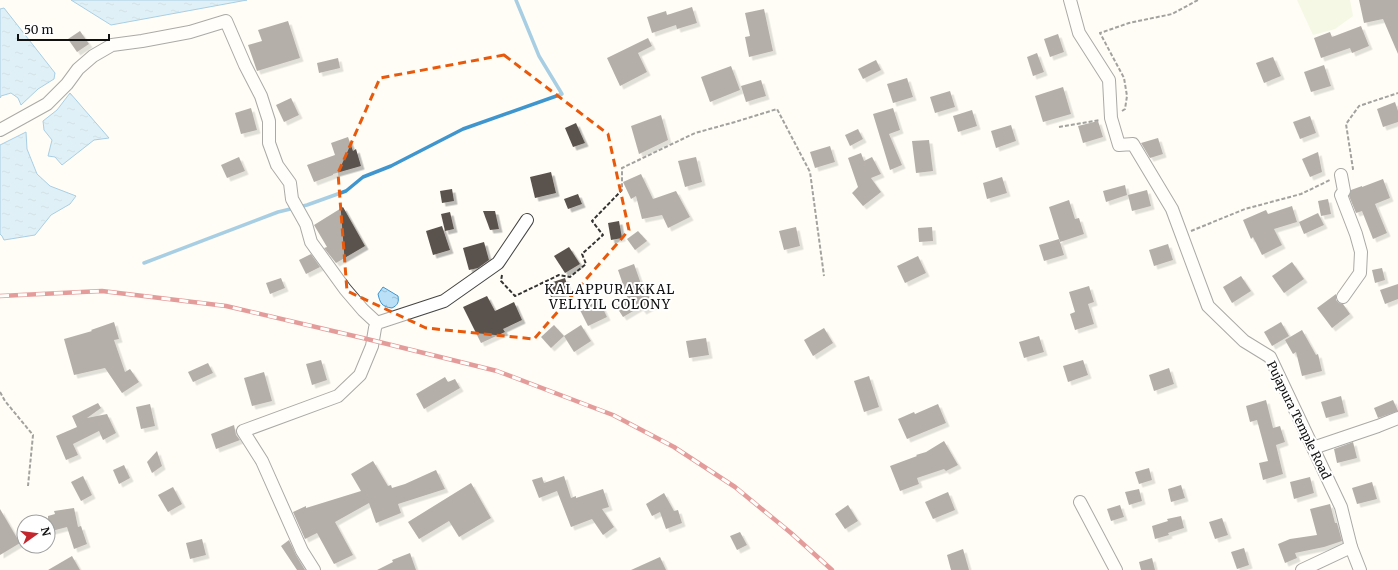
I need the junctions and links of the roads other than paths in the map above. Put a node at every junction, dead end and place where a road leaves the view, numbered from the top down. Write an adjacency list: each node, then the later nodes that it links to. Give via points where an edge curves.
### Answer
1 (1070, 0): 8 (street, Pujapura Temple Road, via 1079,33 1109,80 1111,118 1119,145 1133,144 1172,209 1208,306 1244,341 1270,358)
2 (0, 130): 6 (street, via 47,104 78,69 112,45 190,32 226,21 261,96 269,121 269,143 277,165 290,183 292,199 306,224 311,242 345,289)
3 (1341, 175): 5 (street, via 1344,191 1341,195 1361,252 1360,273)
4 (527, 220): 6 (street, via 498,263 444,301)
5 (1343, 297)
6 (377, 323): 11 (street, via 372,346 360,374 338,396 243,430 262,461 302,551)
7 (1398, 418): 8 (street)
8 (1313, 448): 10 (street, Pujapura Temple Road, via 1341,507)
9 (1080, 502): 12 (street)
10 (1351, 547): 13 (street); 14 (street, Pujapura Temple Road)
11 (314, 570)
12 (1116, 570)
13 (1302, 570)
14 (1360, 570)

